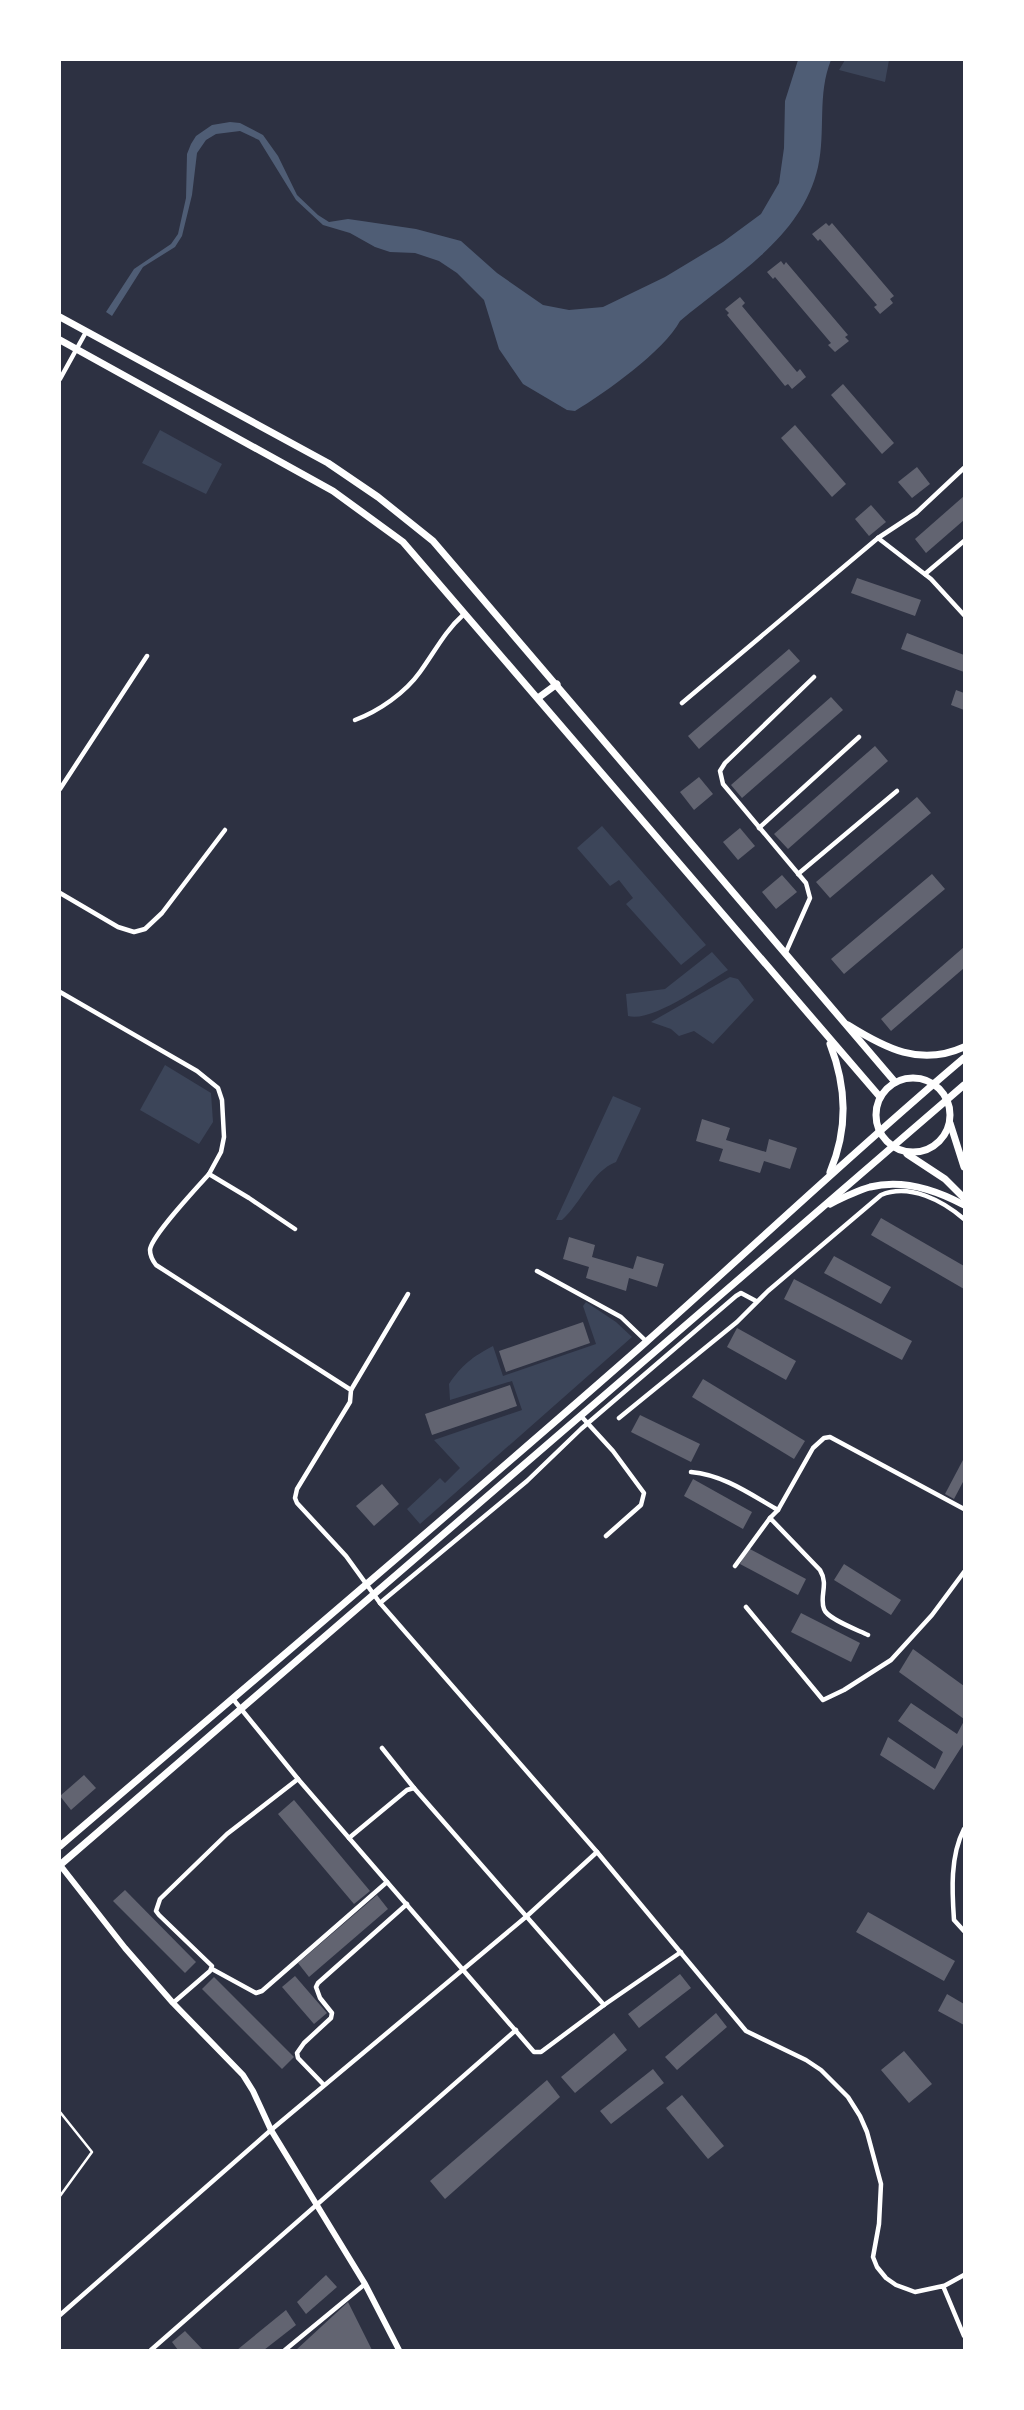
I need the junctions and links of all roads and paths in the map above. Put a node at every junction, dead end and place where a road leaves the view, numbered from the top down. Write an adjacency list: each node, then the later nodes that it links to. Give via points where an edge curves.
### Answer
1 (60, 317): 2 (main road)
2 (86, 331): 4 (street); 14 (main road, via 328,463 378,497 433,541)
3 (60, 340): 4 (main road)
4 (77, 350): 5 (street); 15 (main road, via 301,472 376,521 403,542)
5 (60, 379)
6 (964, 468): 7 (street, via 916,513)
7 (878, 538): 9 (street); 16 (street)
8 (964, 541): 9 (street)
9 (925, 574): 11 (street)
10 (463, 615): 17 (street, via 411,683)
11 (964, 615)
12 (147, 656): 19 (street)
13 (814, 677): 21 (street, via 720,771 723,784)
14 (557, 684): 15 (main road); 25 (main road)
15 (538, 698): 28 (main road)
16 (682, 703)
17 (355, 720)
18 (859, 737): 21 (street)
19 (60, 789)
20 (897, 790): 23 (street)
21 (759, 828): 23 (street)
22 (225, 830): 24 (street, via 145,929 134,932 118,927)
23 (798, 874): 25 (street, via 810,898)
24 (60, 893)
25 (786, 952): 27 (main road)
26 (60, 992): 41 (street, via 197,1071 218,1088 224,1137)
27 (842, 1021): 29 (main road, via 885,1047 911,1056 940,1055); 31 (main road)
28 (827, 1037): 34 (main road); 42 (main road, via 841,1078 844,1113)
29 (964, 1047)
30 (964, 1058): 32 (main road)
31 (895, 1082): 32 (main road, via 916,1077); 34 (main road)
32 (934, 1083): 35 (main road); 37 (main road)
33 (964, 1085): 35 (main road)
34 (880, 1097): 37 (main road, via 876,1108)
35 (947, 1100): 36 (main road); 38 (main road)
36 (950, 1123): 39 (main road, via 946,1134 928,1150); 40 (main road)
37 (880, 1133): 38 (main road); 42 (main road)
38 (892, 1146): 39 (main road); 48 (main road)
39 (903, 1151): 46 (main road)
40 (964, 1167)
41 (209, 1174): 50 (street); 55 (street, via 151,1245 153,1261)
42 (828, 1176): 54 (main road)
43 (878, 1186): 44 (main road, via 890,1184); 45 (street); 48 (main road)
44 (927, 1193): 45 (street); 47 (main road); 49 (street)
45 (881, 1195): 53 (street)
46 (964, 1198)
47 (964, 1205)
48 (822, 1207): 56 (main road)
49 (964, 1219)
50 (295, 1229)
51 (537, 1270): 54 (street, via 621,1317)
52 (408, 1294): 55 (street)
53 (756, 1301): 57 (street, via 737,1322); 58 (street, via 741,1293 736,1296)
54 (646, 1341): 66 (main road)
55 (351, 1390): 66 (street, via 350,1402 295,1498)
56 (581, 1416): 58 (street); 67 (main road)
57 (619, 1418)
58 (587, 1424): 63 (street, via 644,1493 641,1505); 68 (street, via 527,1481)
59 (691, 1472): 61 (street, via 727,1481)
60 (964, 1509): 61 (street, via 830,1437 813,1448)
61 (778, 1510): 62 (street)
62 (770, 1518): 64 (street); 70 (street, via 825,1578 824,1609 829,1616)
63 (606, 1536)
64 (735, 1566)
65 (964, 1572): 69 (street, via 891,1660 823,1700)
66 (368, 1584): 67 (street); 71 (main road)
67 (374, 1594): 68 (street); 72 (main road)
68 (380, 1603): 79 (street)
69 (746, 1607)
70 (868, 1635)
71 (233, 1698): 72 (street); 78 (main road)
72 (240, 1708): 74 (street); 80 (main road)
73 (382, 1748): 75 (street)
74 (298, 1779): 77 (street); 86 (street, via 227,1834 160,1899 156,1911)
75 (414, 1788): 77 (street); 83 (street)
76 (964, 1829): 84 (street, via 952,1891 954,1920)
77 (349, 1838): 81 (street)
78 (60, 1846)
79 (597, 1852): 83 (street); 85 (street)
80 (60, 1865): 88 (street)
81 (387, 1882): 82 (street); 86 (street, via 262,1991 256,1993)
82 (407, 1904): 87 (street); 91 (street, via 316,1987 331,2018 297,2053)
83 (527, 1916): 87 (street); 89 (street)
84 (964, 1931)
85 (681, 1952): 89 (street); 98 (street, via 746,2031 806,2060 848,2097 867,2132 881,2184 873,2257 877,2267 886,2278 915,2292)
86 (212, 1969): 88 (street)
87 (463, 1970): 90 (street); 91 (street)
88 (173, 2003): 93 (street, via 243,2075)
89 (604, 2005): 90 (street, via 541,2052 534,2052)
90 (516, 2030): 95 (street)
91 (324, 2085): 93 (street)
92 (60, 2112): 94 (lane, via 92,2152)
93 (271, 2130): 95 (street); 99 (street)
94 (60, 2196)
95 (316, 2205): 97 (street); 101 (street)
96 (964, 2276): 98 (street)
97 (365, 2284): 102 (street); 103 (street)
98 (943, 2287): 100 (street)
99 (60, 2315)
100 (964, 2336)
101 (151, 2350)
102 (285, 2350)
103 (399, 2350)

